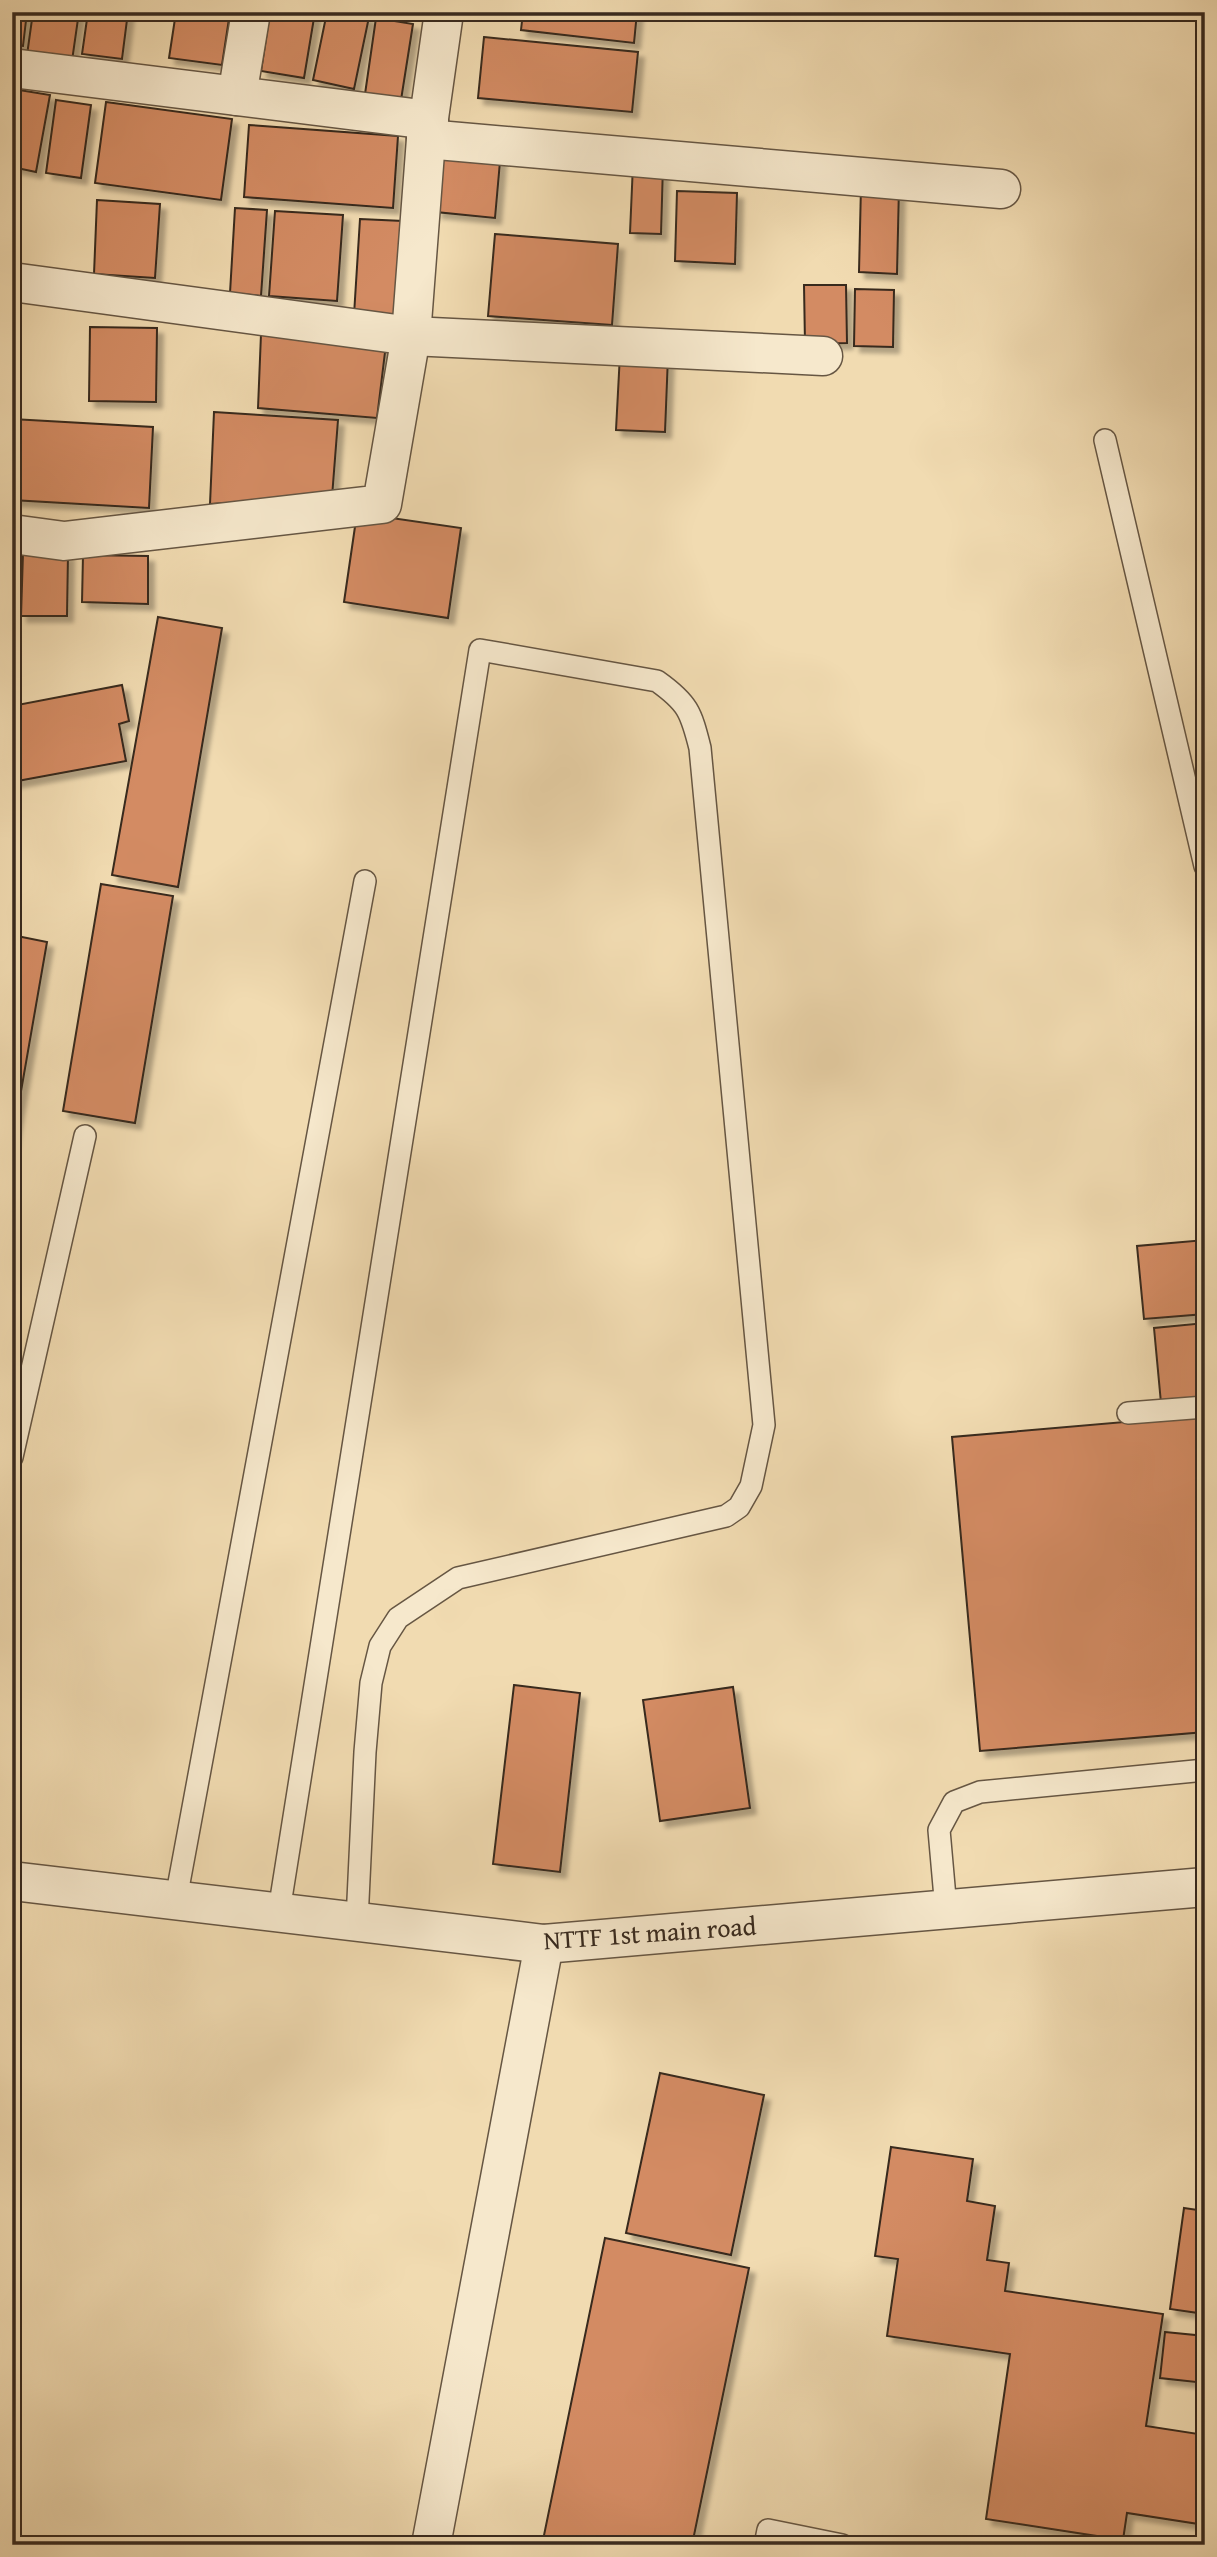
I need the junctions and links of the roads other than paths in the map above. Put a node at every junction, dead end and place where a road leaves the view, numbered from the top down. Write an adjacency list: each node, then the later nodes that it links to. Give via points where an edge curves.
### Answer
1 (251, 12): 4 (street)
2 (444, 12): 5 (street)
3 (12, 68): 4 (street)
4 (237, 96): 5 (street)
5 (428, 129): 6 (street); 8 (street)
6 (1001, 189)
7 (12, 282): 8 (street)
8 (411, 336): 9 (street); 11 (street, via 382,504 65,541)
9 (823, 356)
10 (1105, 440): 12 (lane)
11 (12, 534)
12 (1205, 866)
13 (365, 881): 21 (lane)
14 (85, 1136): 17 (lane)
15 (1205, 1407): 16 (lane)
16 (1128, 1413)
17 (12, 1457)
18 (1205, 1770): 22 (lane, via 980,1792 954,1802 939,1830)
19 (12, 1881): 21 (street, NTTF 1st main road)
20 (1205, 1887): 22 (street, NTTF 1st main road)
21 (176, 1899): 23 (street, NTTF 1st main road)
22 (946, 1909): 25 (street, NTTF 1st main road)
23 (279, 1911): 24 (street, NTTF 1st main road); 24 (lane, via 480,650 657,681 680,696 693,718 700,748 764,1425 751,1486 739,1507 726,1516 458,1578 398,1618 380,1646 371,1683)
24 (357, 1920): 25 (street, NTTF 1st main road)
25 (544, 1944): 26 (street)
26 (430, 2545)
27 (765, 2545): 28 (lane, via 768,2530)
28 (842, 2545)

